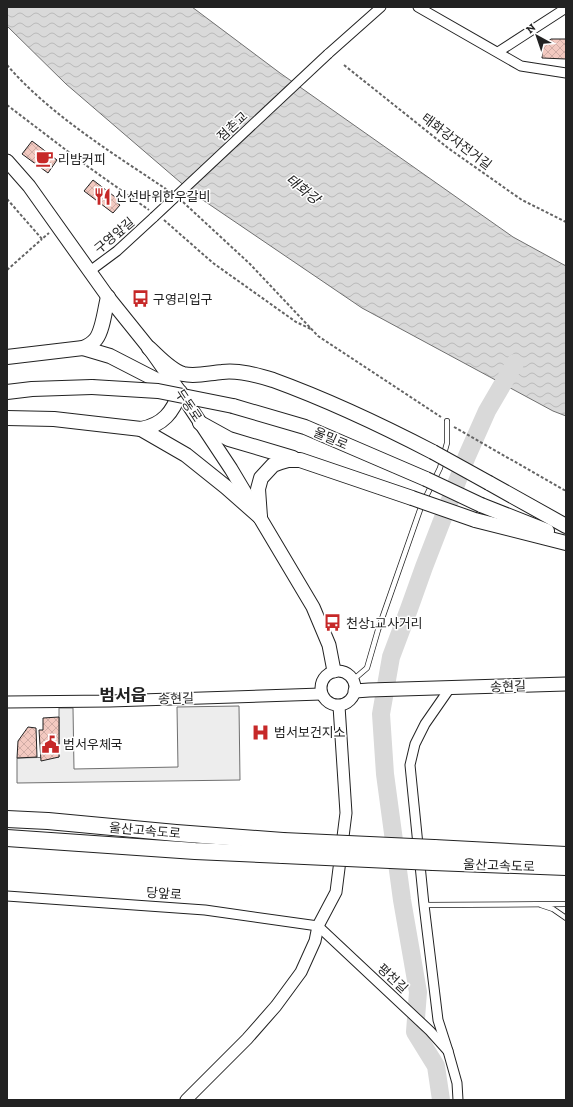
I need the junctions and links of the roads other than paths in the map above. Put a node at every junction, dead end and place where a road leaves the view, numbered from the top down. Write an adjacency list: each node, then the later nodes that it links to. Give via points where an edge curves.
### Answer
1 (381, 7): 7 (street, 점촌교, bridge)
2 (418, 7): 4 (street)
3 (566, 8): 4 (street)
4 (498, 52): 5 (street, via 521,66)
5 (566, 73)
6 (7, 161): 8 (main road, 두동로, via 29,186)
7 (154, 217): 8 (street, 구영앞길, via 117,251)
8 (90, 271): 9 (main road, 두동로)
9 (108, 297): 10 (main road, via 97,338); 11 (main road, 두동로)
10 (83, 348): 12 (main road); 15 (main road, via 110,356)
11 (149, 348): 13 (main road, via 183,374); 15 (main road, 두동로)
12 (7, 357)
13 (221, 372): 15 (main road, via 188,384 183,389); 22 (main road, bridge, via 243,372 272,380 371,420)
14 (7, 392): 23 (main road, 울밀로, bridge, via 92,387 158,391 233,406 305,427)
15 (183, 396): 18 (main road, 두동로); 19 (main road, via 160,422)
16 (7, 418): 19 (main road, via 54,419)
17 (447, 421): 27 (lane, via 447,443 440,468 421,507 367,668)
18 (200, 423): 20 (main road, via 229,439); 21 (main road, 두동로)
19 (141, 429): 21 (main road, via 186,455)
20 (300, 460): 21 (main road, via 280,462 261,478 258,489); 24 (main road, bridge, via 475,520)
21 (260, 516): 25 (main road, 두동로, via 312,607 329,645)
22 (566, 526)
23 (566, 538)
24 (566, 543)
25 (334, 671): 27 (street, via 345,672); 29 (street, via 321,682)
26 (566, 684): 28 (main road, 송현길)
27 (354, 686): 28 (main road, 송현길, via 368,690); 31 (street, via 350,701)
28 (450, 688): 45 (street, via 425,724 415,744 410,765)
29 (321, 694): 30 (street, 송현길); 31 (street, via 328,703)
30 (7, 702)
31 (339, 706): 47 (street, via 346,813 336,892)
32 (7, 812): 34 (highway)
33 (7, 820): 34 (highway, 울산고속도로)
34 (48, 821): 37 (highway, 울산고속도로, via 176,833)
35 (7, 839): 36 (highway, 울산고속도로)
36 (45, 841): 37 (highway, 울산고속도로, via 195,851); 38 (highway)
37 (283, 848): 39 (highway, bridge)
38 (7, 849)
39 (433, 855): 40 (highway, 울산고속도로); 41 (highway, 울산고속도로)
40 (566, 855)
41 (566, 867)
42 (7, 896): 47 (street, 당앞로, via 205,910)
43 (537, 904): 44 (lane); 45 (lane); 46 (lane, via 553,909)
44 (566, 904)
45 (424, 905): 48 (street, 평천길, via 438,1020)
46 (566, 918)
47 (318, 926): 48 (street, 평천길, via 430,1030); 49 (street, via 315,941 301,972 276,1006)
48 (448, 1051): 50 (street, 평천길)
49 (186, 1100)
50 (458, 1100)

